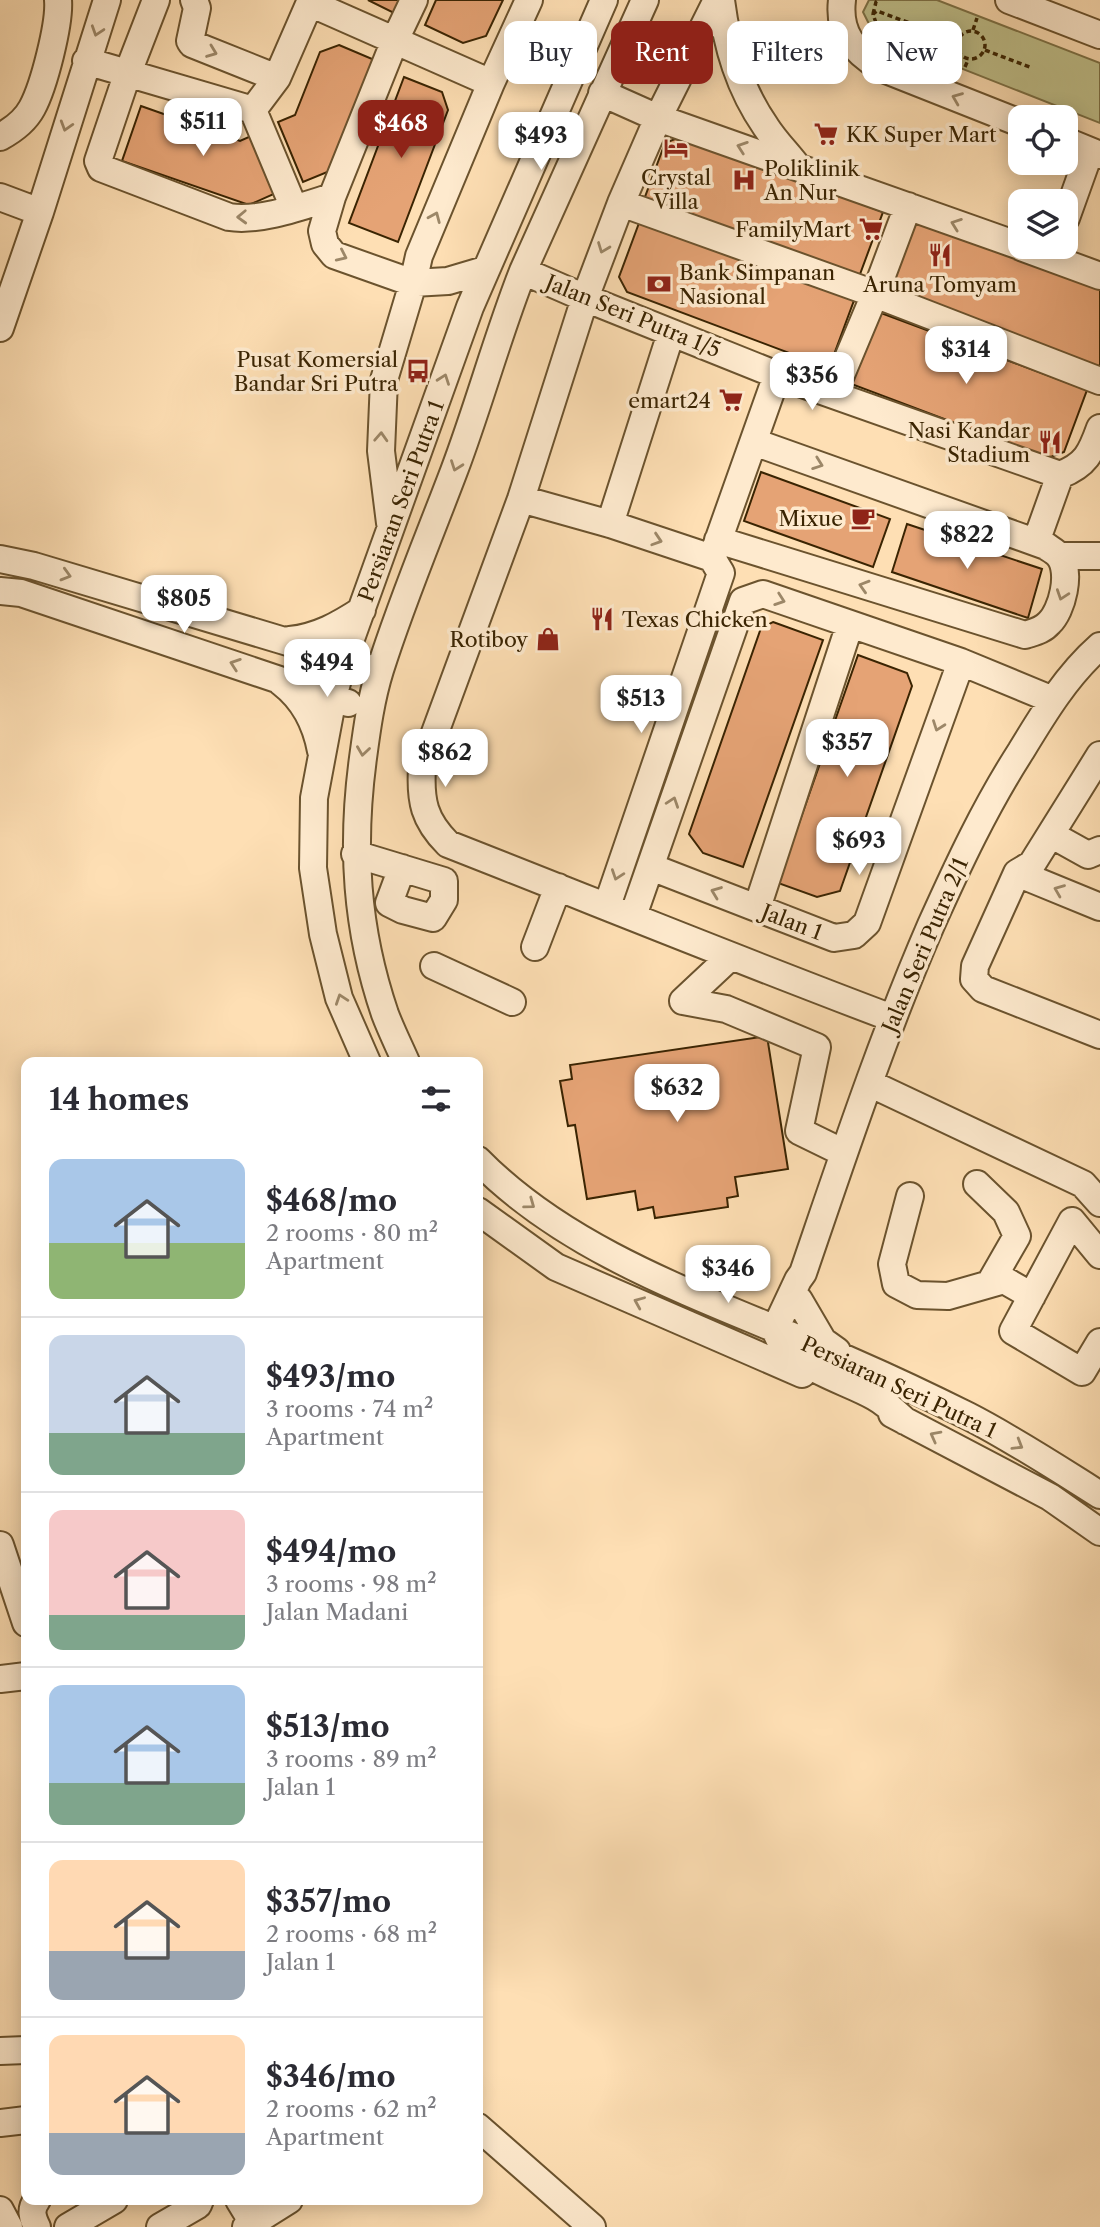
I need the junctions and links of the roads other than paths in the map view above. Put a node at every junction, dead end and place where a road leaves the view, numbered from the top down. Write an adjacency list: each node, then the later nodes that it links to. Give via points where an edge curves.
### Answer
1 (58, 0): 30 (street, via 55,31 33,107 24,120)
2 (107, 0): 17 (street, one-way to 17)
3 (156, 0): 19 (street)
4 (194, 0): 20 (street, one-way to 20, via 192,44)
5 (414, 0): 16 (street)
6 (529, 0): 22 (street)
7 (604, 0): 13 (street, Persiaran Seri Putra 1)
8 (645, 0): 14 (street, Persiaran Seri Putra 1)
9 (719, 0): 27 (street); 33 (street, via 743,87 766,128)
10 (842, 0): 28 (street, one-way to 10, via 881,68 861,55 846,35)
11 (1009, 0): 15 (street)
12 (311, 1): 16 (street); 20 (street)
13 (594, 21)
14 (635, 21)
15 (1100, 35)
16 (395, 40): 22 (street); 36 (street)
17 (86, 61): 19 (street); 40 (street, one-way to 40)
18 (611, 73): 25 (street, Persiaran Seri Putra 1)
19 (127, 75): 26 (street); 39 (street, one-way to 19, via 242,219 229,217 101,168 98,161)
20 (277, 78): 26 (street)
21 (597, 81): 25 (street)
22 (491, 83): 46 (street, one-way to 22, via 419,256)
23 (566, 84): 43 (street, Persiaran Seri Putra 1)
24 (625, 84): 27 (street, via 632,98)
25 (602, 93): 27 (street); 29 (street, Persiaran Seri Putra 1)
26 (253, 110): 39 (street)
27 (650, 114): 29 (street, via 624,110); 33 (street, one-way to 27); 37 (street)
28 (1008, 118)
29 (587, 127): 44 (street, Persiaran Seri Putra 1)
30 (0, 137)
31 (1078, 146): 32 (street)
32 (1095, 153): 34 (street)
33 (798, 167): 38 (street)
34 (1078, 191)
35 (0, 197): 40 (street)
36 (332, 197): 39 (street); 46 (street, one-way to 46, via 322,231 334,255)
37 (621, 203): 48 (street); 49 (street, one-way to 49)
38 (908, 206): 41 (street, one-way to 38); 48 (street)
39 (295, 208)
40 (40, 212): 52 (street)
41 (1008, 242)
42 (1067, 259): 45 (street)
43 (485, 270): 46 (street, via 449,281); 50 (street, Persiaran Seri Putra 1)
44 (523, 271): 47 (street, Jalan Seri Putra 1/5); 50 (street, via 492,286); 51 (street, Persiaran Seri Putra 1)
45 (1100, 276)
46 (413, 283): 62 (street, one-way to 46, via 381,451 384,380)
47 (555, 285): 49 (street, Jalan Seri Putra 1/5); 51 (street, via 527,292)
48 (875, 294): 55 (street); 56 (street)
49 (585, 298): 53 (street, Jalan Seri Putra 1/5); 60 (street)
50 (470, 307): 62 (street, Persiaran Seri Putra 1, one-way to 50)
51 (508, 308): 75 (street, Persiaran Seri Putra 1, one-way to 75, via 460,456)
52 (0, 328)
53 (671, 333): 54 (street, Jalan Seri Putra 1/5); 61 (street)
54 (777, 375): 56 (street, Jalan Seri Putra 1/5); 58 (street)
55 (1100, 381)
56 (833, 394): 59 (street, Jalan Seri Putra 1/5)
57 (1100, 428): 59 (street, via 1085,460)
58 (754, 442): 63 (street, one-way to 63); 64 (street)
59 (1060, 475): 63 (street)
60 (521, 499): 61 (street); 88 (street, via 422,768 421,788 424,810 448,844)
61 (610, 524): 64 (street, one-way to 64)
62 (391, 529): 69 (street, Persiaran Seri Putra 1)
63 (1036, 542): 65 (street)
64 (715, 549): 65 (street, one-way to 64, via 1066,587 1052,622 1025,635); 89 (street, one-way to 89, via 722,573)
65 (1060, 556): 66 (street)
66 (1100, 556)
67 (0, 559): 71 (street, one-way to 71)
68 (0, 591): 76 (street, one-way to 68, via 21,593)
69 (362, 610): 71 (street, via 325,632); 73 (street, Persiaran Seri Putra 1)
70 (850, 624): 74 (street); 85 (street, one-way to 70, via 743,601 762,594); 91 (street)
71 (285, 640): 73 (street)
72 (1100, 646): 78 (street, Jalan Seri Putra 2/1, via 1078,665)
73 (344, 658): 75 (street); 77 (street, Persiaran Seri Putra 1)
74 (961, 662): 78 (street); 91 (street, Jalan 1, one-way to 91, via 867,923 854,935 834,938)
75 (380, 670): 79 (street, Persiaran Seri Putra 1)
76 (274, 677): 77 (street); 81 (street, via 304,706)
77 (333, 697): 79 (street); 81 (street, Persiaran Seri Putra 1)
78 (1054, 700): 97 (street, Jalan Seri Putra 2/1, via 994,793)
79 (369, 711): 84 (street, Persiaran Seri Putra 1, one-way to 84)
80 (1100, 755): 82 (street)
81 (322, 756): 99 (street, Persiaran Seri Putra 1, one-way to 81, via 340,998 323,934 313,867 314,798)
82 (1052, 835): 83 (street, via 1088,855); 87 (street, via 1032,863)
83 (1100, 850)
84 (355, 854): 86 (street); 100 (street, Persiaran Seri Putra 1, via 369,960)
85 (650, 867): 91 (street, Jalan 1, one-way to 85); 92 (street)
86 (402, 868)
87 (1017, 873): 90 (street, one-way to 87); 98 (street, via 975,966 974,979 983,989)
88 (558, 887): 89 (street); 93 (street)
89 (607, 905): 92 (street)
90 (1100, 907)
91 (757, 908)
92 (633, 916): 94 (street)
93 (535, 947)
94 (730, 957): 97 (street); 102 (street, via 683,1001 726,1009 817,1047 799,1131)
95 (434, 966): 96 (street)
96 (512, 1002)
97 (892, 1018): 101 (street, Jalan Seri Putra 2/1)
98 (1100, 1035)
99 (365, 1057)
100 (404, 1057)
101 (869, 1083): 102 (street, Jalan Seri Putra 2/1); 106 (street, via 1083,1184)
102 (844, 1153): 111 (street, Jalan Seri Putra 2/1, via 803,1273 805,1280)
103 (483, 1165): 112 (street, Persiaran Seri Putra 1, one-way to 112, via 558,1225)
104 (977, 1185): 109 (street, via 1006,1212 1017,1236)
105 (911, 1196): 109 (street, via 892,1264 896,1284 916,1295 948,1296)
106 (1100, 1203)
107 (483, 1215): 113 (street, Persiaran Seri Putra 1, one-way to 107, via 556,1267)
108 (1100, 1255): 110 (street, via 1072,1221)
109 (990, 1283): 110 (street, via 1004,1280)
110 (1032, 1296): 115 (street, via 1013,1331 1082,1372)
111 (794, 1298): 112 (street, via 766,1306); 114 (street, Jalan Seri Putra 2/1); 116 (street, via 823,1341)
112 (710, 1302): 114 (street, Persiaran Seri Putra 1)
113 (673, 1317): 114 (street, via 697,1319 751,1342 764,1344); 117 (street, Persiaran Seri Putra 1)
114 (780, 1334): 116 (street, Persiaran Seri Putra 1); 117 (street, via 797,1359 877,1398)
115 (1100, 1342)
116 (851, 1361): 118 (street, Persiaran Seri Putra 1, one-way to 118, via 970,1417)
117 (905, 1421): 119 (street, Persiaran Seri Putra 1, one-way to 117, via 1050,1497)
118 (1100, 1495)
119 (1100, 1532)
120 (0, 1545): 121 (street)
121 (21, 1608)
122 (21, 1677): 123 (street)
123 (0, 1679)
124 (21, 2050): 125 (street)
125 (0, 2051)
126 (21, 2121): 127 (street)
127 (0, 2123)
128 (483, 2133): 140 (street)
129 (33, 2205): 137 (street)
130 (105, 2205): 138 (street)
131 (197, 2205): 139 (street)
132 (241, 2205): 135 (street)
133 (281, 2205): 135 (street)
134 (0, 2210): 136 (street)
135 (250, 2225)
136 (9, 2227)
137 (37, 2227)
138 (68, 2227)
139 (160, 2227)
140 (592, 2227)

